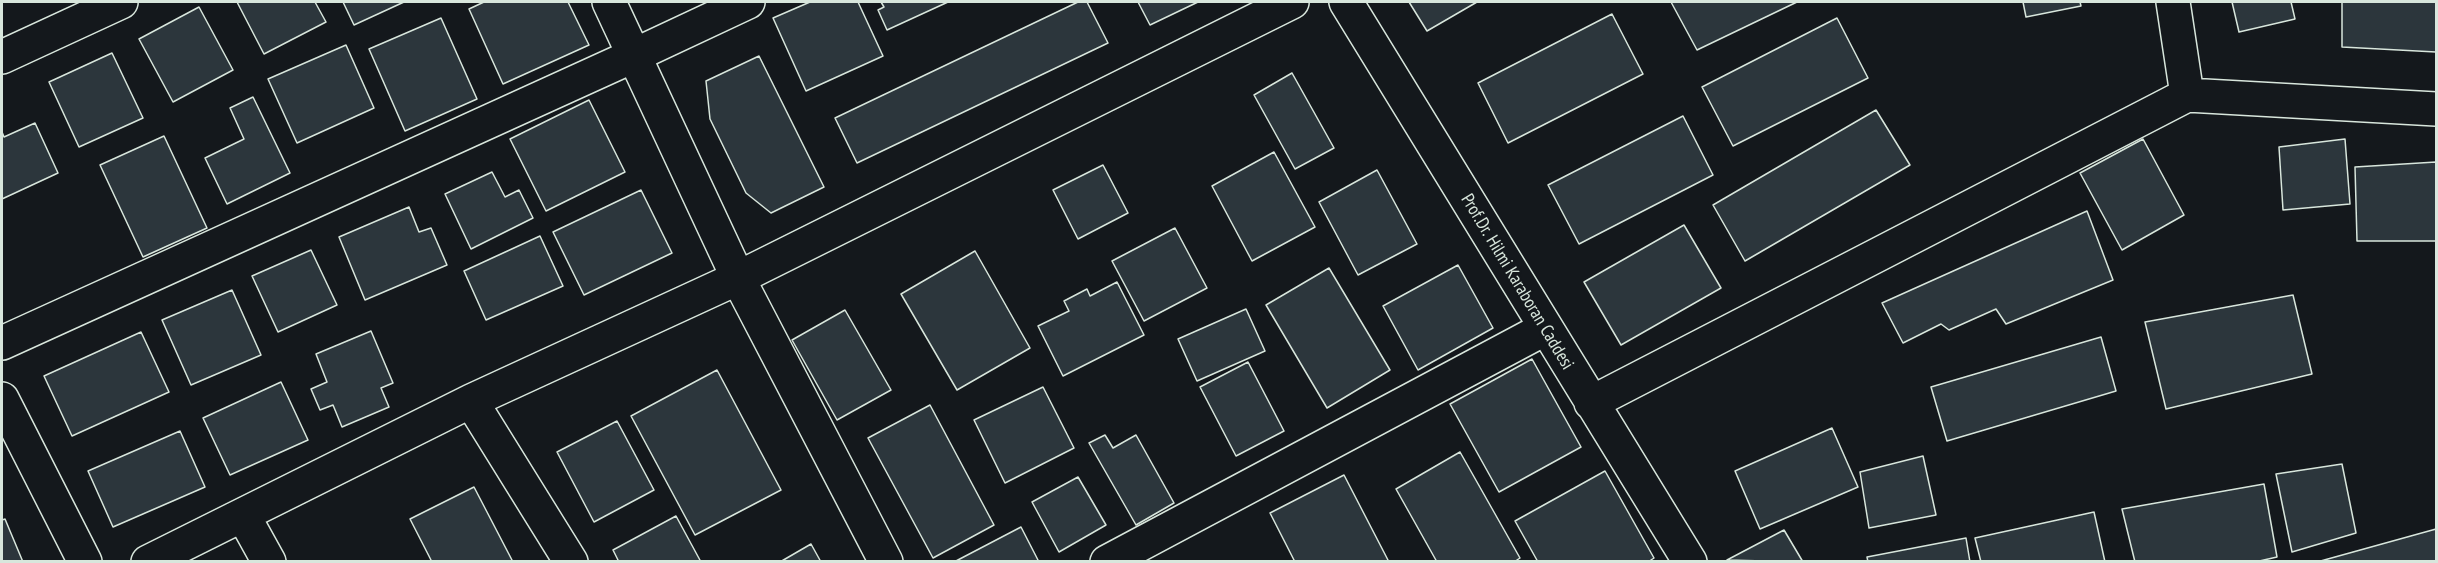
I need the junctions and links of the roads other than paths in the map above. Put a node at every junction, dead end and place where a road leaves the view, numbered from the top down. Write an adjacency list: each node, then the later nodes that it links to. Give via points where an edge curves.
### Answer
1 (121, 2): 8 (street)
2 (609, 2): 7 (street)
3 (748, 2): 7 (street)
4 (1292, 2): 11 (street)
5 (1346, 2): 12 (street, Prof.Dr. Hilmi Karaboran Caddesi)
6 (2173, 2): 9 (street)
7 (635, 55): 11 (street); 13 (street)
8 (2, 57)
9 (2187, 94): 10 (street); 16 (street)
10 (2436, 109)
11 (738, 278): 15 (street); 22 (street)
12 (1546, 328): 16 (street, Prof.Dr. Hilmi Karaboran Caddesi); 23 (street)
13 (2, 343)
14 (2, 399): 18 (street)
15 (471, 401): 17 (street); 21 (street)
16 (1591, 402): 24 (street, Prof.Dr. Hilmi Karaboran Caddesi)
17 (243, 515): 19 (street); 20 (street)
18 (84, 561)
19 (148, 561)
20 (269, 561)
21 (571, 561)
22 (886, 561)
23 (1107, 561)
24 (1689, 561)

